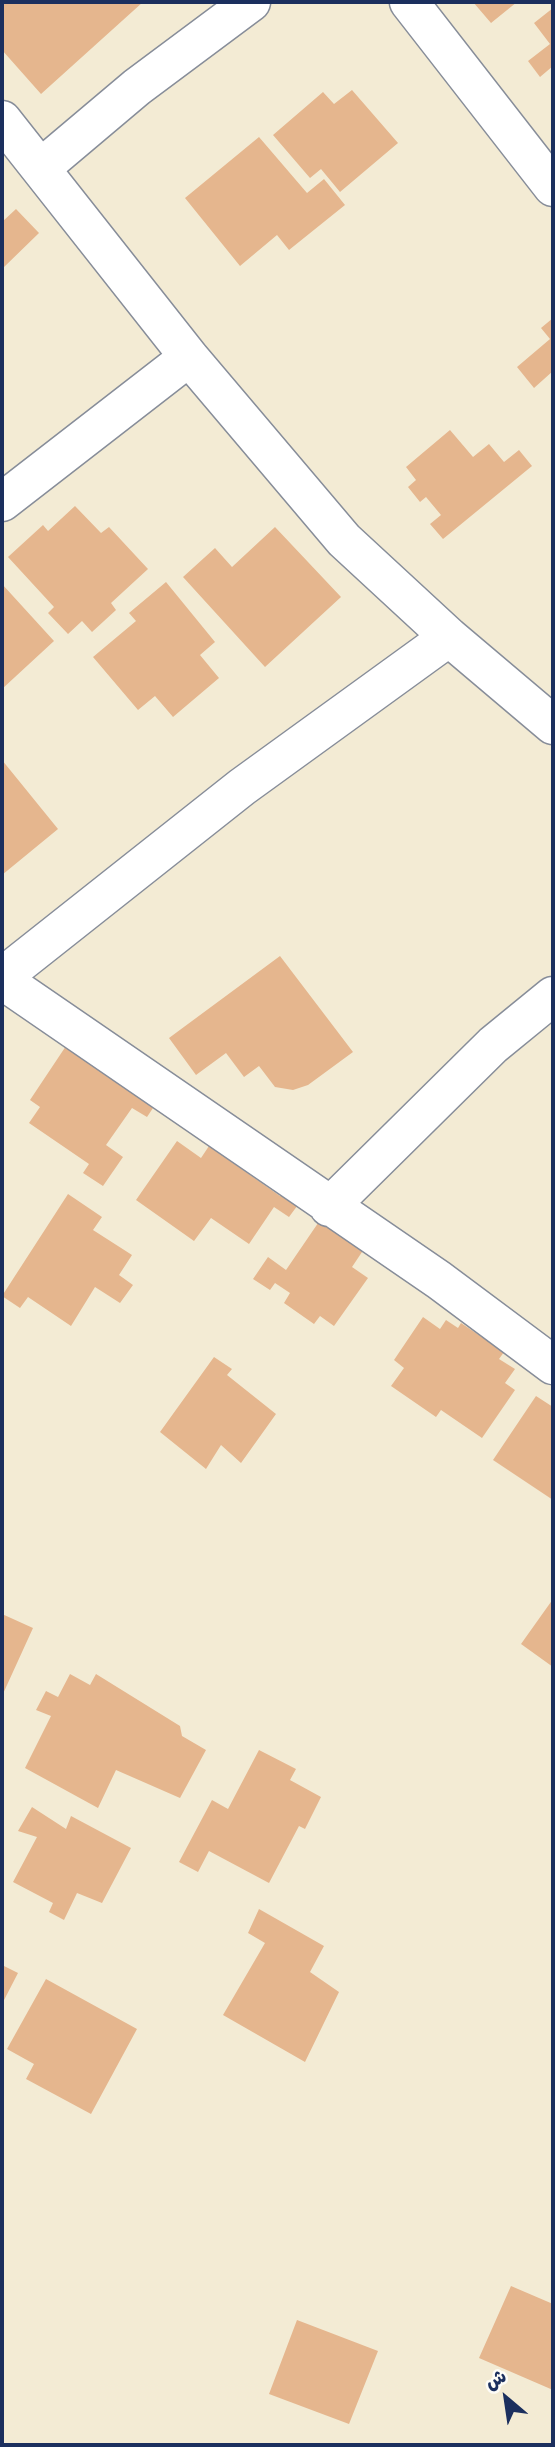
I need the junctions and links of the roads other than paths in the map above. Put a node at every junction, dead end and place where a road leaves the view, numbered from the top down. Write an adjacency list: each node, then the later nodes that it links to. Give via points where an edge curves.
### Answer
1 (251, 2): 4 (street, via 137,87)
2 (409, 2): 5 (street)
3 (2, 120): 4 (street)
4 (41, 168): 6 (street)
5 (553, 187)
6 (189, 357): 7 (street); 8 (street, via 344,540)
7 (2, 502)
8 (449, 637): 9 (street); 10 (street, via 242,787)
9 (553, 725)
10 (2, 979): 12 (street)
11 (553, 996): 12 (street, via 493,1045)
12 (329, 1207): 13 (street)
13 (552, 1362)

